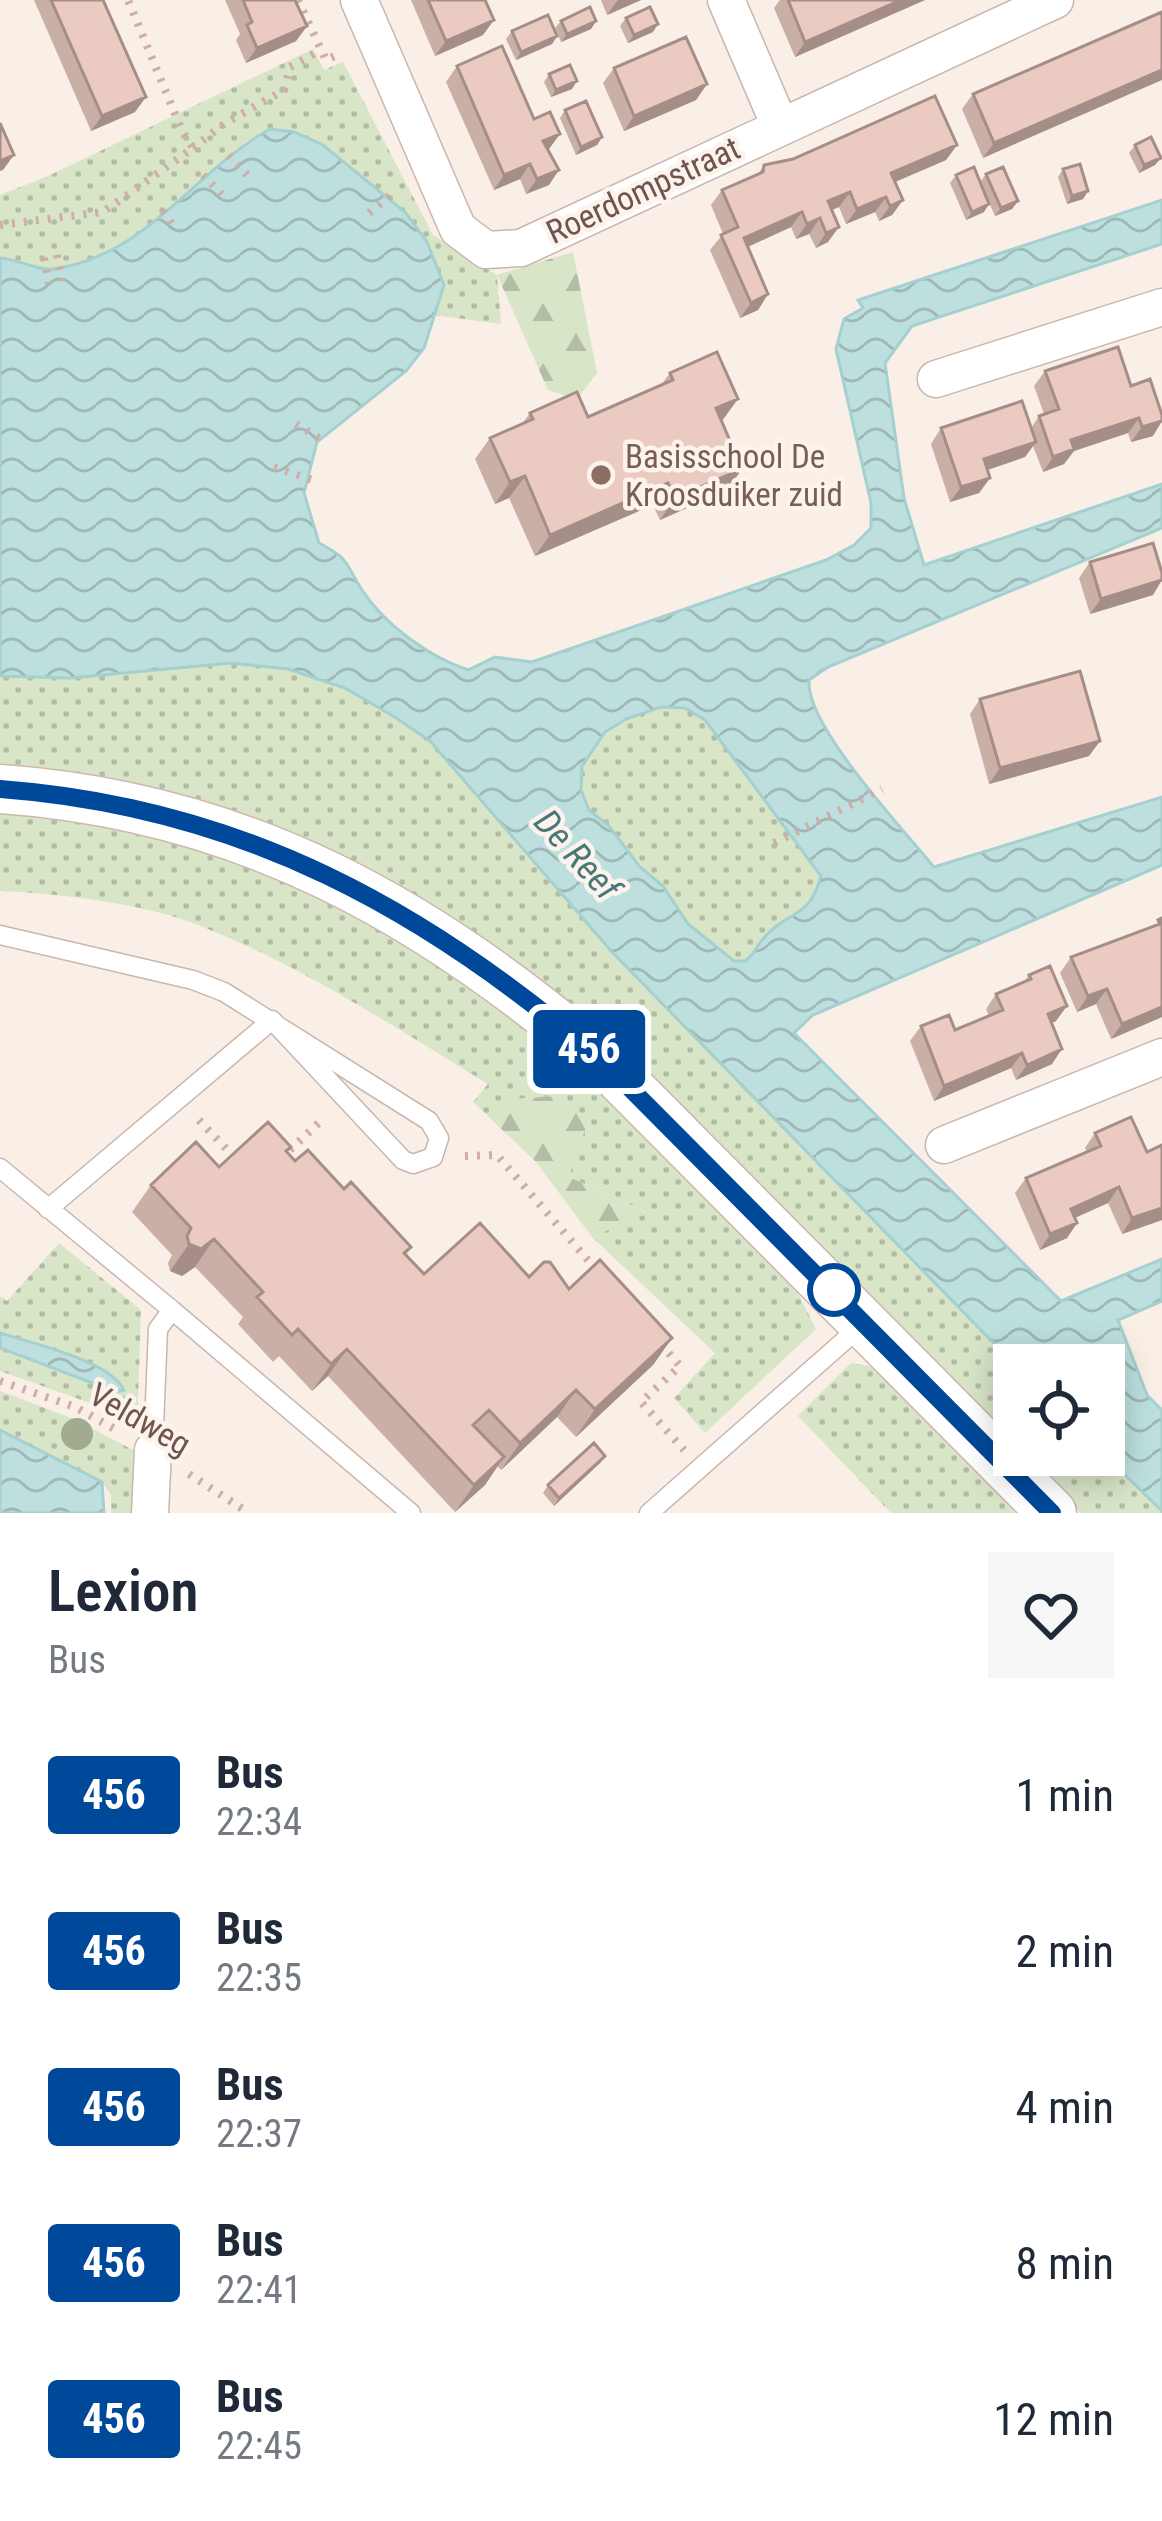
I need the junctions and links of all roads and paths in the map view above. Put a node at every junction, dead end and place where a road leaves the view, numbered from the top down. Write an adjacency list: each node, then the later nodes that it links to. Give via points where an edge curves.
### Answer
1 (128, 0): 7 (path)
2 (359, 0): 6 (street, Roerdompstraat, via 458,229 486,250 521,248)
3 (726, 0): 6 (street)
4 (1054, 0): 6 (street, Roerdompstraat)
5 (321, 50): 7 (path, via 290,67 284,90)
6 (780, 126)
7 (193, 148): 15 (path, via 103,212)
8 (229, 155): 10 (path)
9 (203, 175): 12 (path)
10 (249, 177)
11 (391, 195): 14 (path)
12 (223, 196)
13 (163, 211): 16 (path)
14 (369, 213)
15 (0, 226)
16 (177, 231)
17 (57, 255): 19 (path)
18 (44, 258): 20 (path)
19 (62, 280)
20 (50, 284)
21 (1162, 308): 22 (street)
22 (936, 379)
23 (296, 424): 24 (path)
24 (326, 442)
25 (274, 466): 26 (path)
26 (315, 481)
27 (0, 789): 45 (street, via 146,811 263,846 447,940 609,1067)
28 (882, 789): 29 (path)
29 (774, 842)
30 (0, 934): 31 (lane, via 193,980)
31 (272, 1019): 33 (lane); 39 (lane, via 403,1160); 39 (lane, via 429,1121 440,1138)
32 (1162, 1057): 37 (street)
33 (178, 1098): 36 (path, via 233,1157); 42 (lane)
34 (316, 1125): 38 (path)
35 (280, 1139): 38 (path)
36 (250, 1141)
37 (944, 1145)
38 (290, 1150): 40 (path)
39 (433, 1157): 43 (path, via 496,1155)
40 (298, 1159)
41 (0, 1168): 42 (lane)
42 (48, 1209): 44 (lane)
43 (604, 1278)
44 (172, 1310): 48 (lane, via 158,1329); 52 (lane)
45 (866, 1322): 49 (lane); 54 (street)
46 (650, 1331): 49 (path, via 680,1366 641,1402)
47 (0, 1381): 48 (path, Veldweg, via 75,1407)
48 (153, 1450): 50 (street); 51 (path, Veldweg)
49 (700, 1468): 53 (lane)
50 (150, 1513)
51 (249, 1513)
52 (411, 1513)
53 (649, 1513)
54 (1052, 1513)

